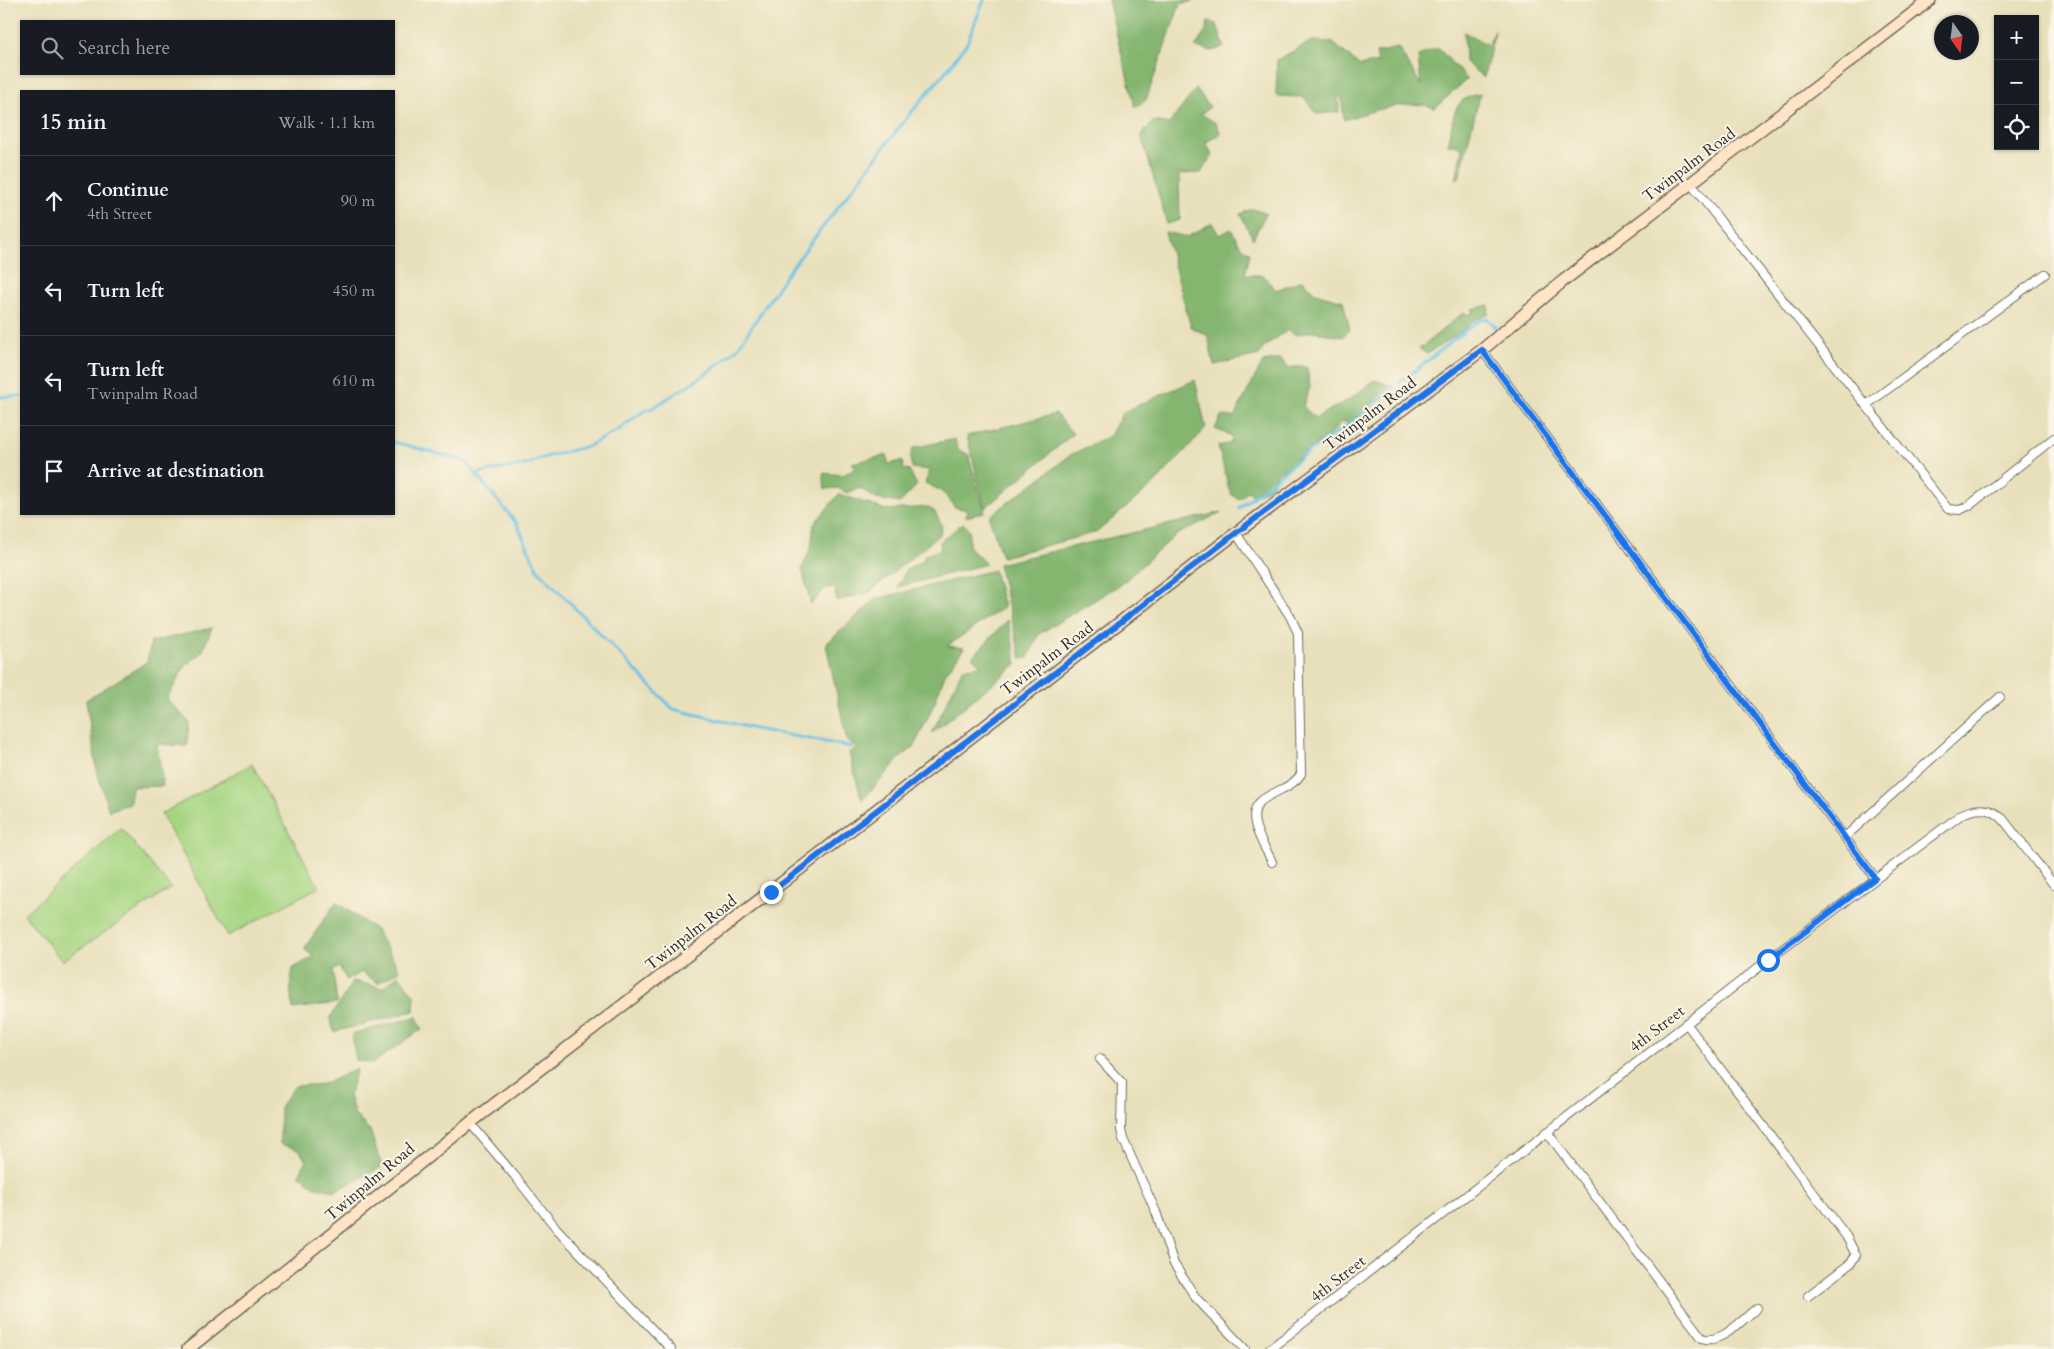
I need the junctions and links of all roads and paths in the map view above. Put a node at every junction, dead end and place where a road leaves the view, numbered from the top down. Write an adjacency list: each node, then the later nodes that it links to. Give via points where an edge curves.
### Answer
1 (1930, 0): 2 (main road, Twinpalm Road)
2 (1691, 184): 4 (main road, Twinpalm Road, via 1563,281); 5 (street)
3 (2045, 274): 5 (street)
4 (1482, 350): 7 (main road, Twinpalm Road); 9 (street)
5 (1866, 405): 6 (street, via 1948,509 1960,510 1970,505)
6 (2054, 438)
7 (1236, 533): 10 (street, via 1298,633 1301,774 1296,781 1261,800 1254,814 1255,824); 15 (main road, Twinpalm Road)
8 (2000, 697): 9 (street)
9 (1845, 837): 11 (street)
10 (1272, 862)
11 (1875, 878): 12 (street, 4th Street, via 1962,814 1984,808 2003,819); 13 (street, 4th Street)
12 (2054, 885)
13 (1686, 1023): 16 (street, 4th Street); 17 (street, via 1834,1220 1856,1255 1851,1263)
14 (1100, 1059): 21 (street, via 1122,1083 1120,1130 1156,1212 1174,1264 1196,1298)
15 (470, 1123): 19 (main road, Twinpalm Road); 20 (street, via 557,1230)
16 (1547, 1132): 18 (street, via 1702,1338 1718,1338); 22 (street, 4th Street)
17 (1808, 1296)
18 (1757, 1308)
19 (188, 1349)
20 (671, 1349)
21 (1245, 1349)
22 (1270, 1349)

